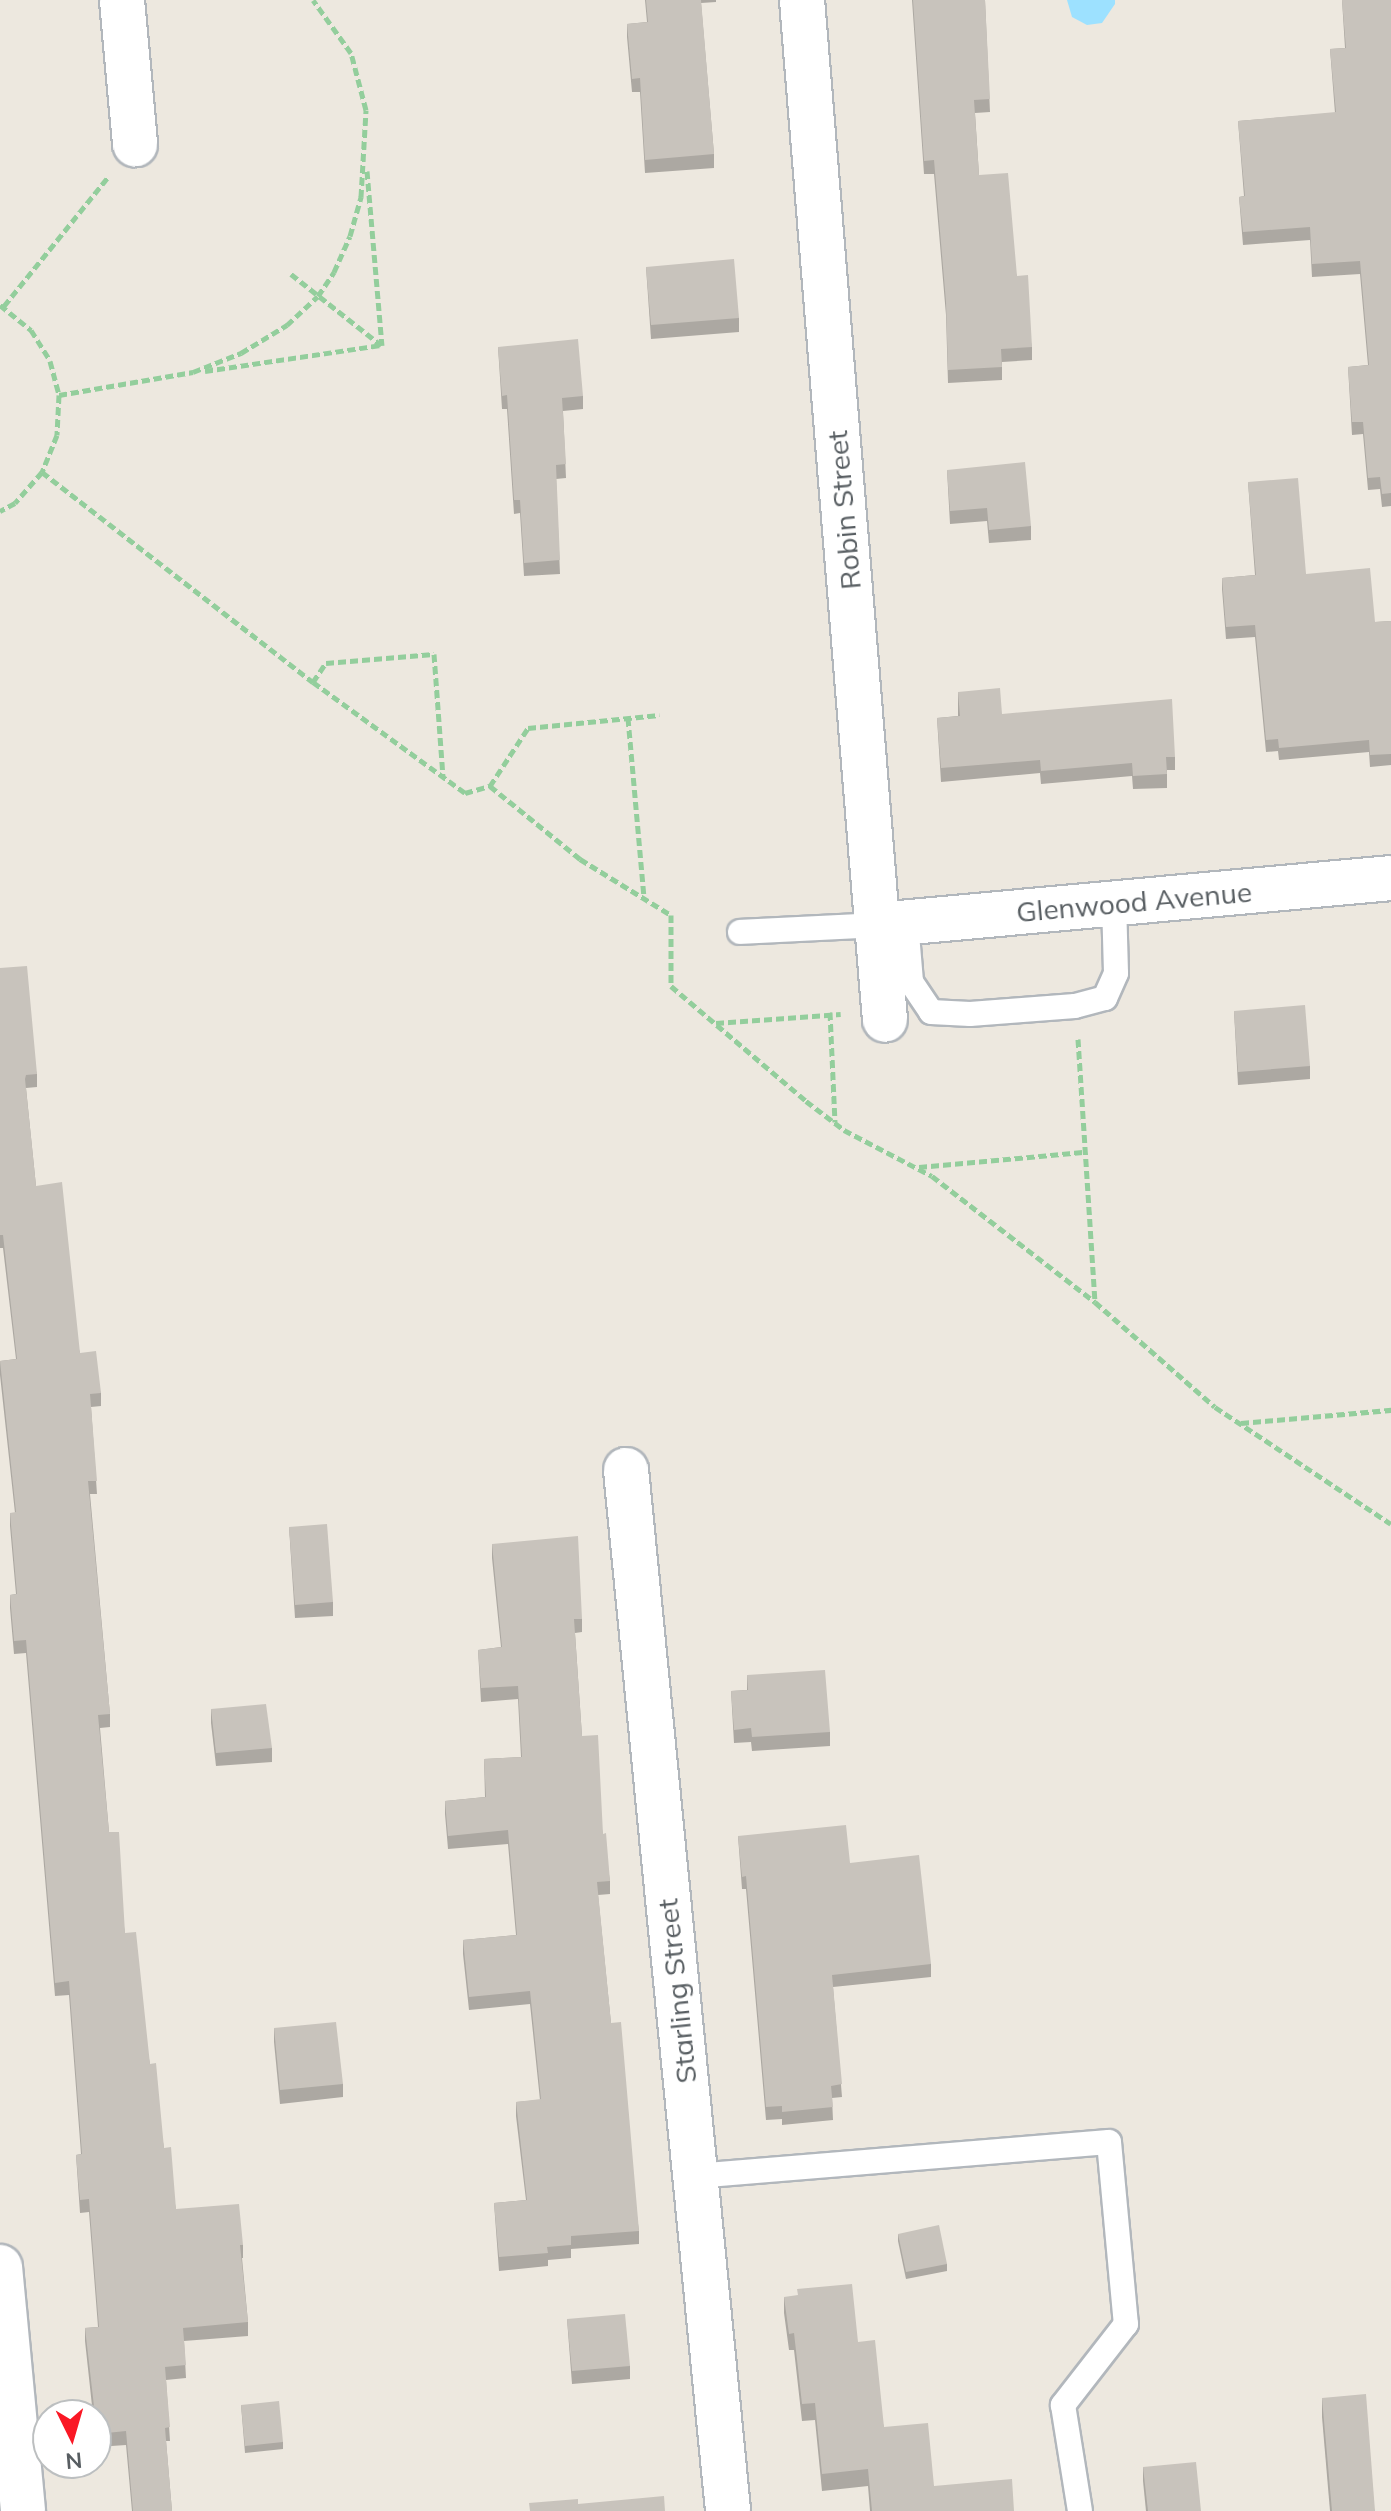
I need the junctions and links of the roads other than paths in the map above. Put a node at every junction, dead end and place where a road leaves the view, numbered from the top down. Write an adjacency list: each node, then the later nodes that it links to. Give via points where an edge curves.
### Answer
1 (122, 0): 3 (street)
2 (802, 0): 6 (street, Robin Street)
3 (135, 144)
4 (1391, 878): 5 (street, Glenwood Avenue)
5 (1114, 903): 6 (street, Glenwood Avenue); 6 (lane, via 1116,973 1105,998 1075,1006 931,1012 911,982)
6 (892, 924): 7 (lane); 8 (street, Robin Street)
7 (740, 932)
8 (885, 1020)
9 (626, 1470): 10 (street, Starling Street)
10 (695, 2176): 13 (street, Starling Street); 14 (lane, via 1109,2142 1126,2324 1063,2405)
11 (0, 2267): 12 (street)
12 (23, 2511)
13 (728, 2511)
14 (1080, 2511)

